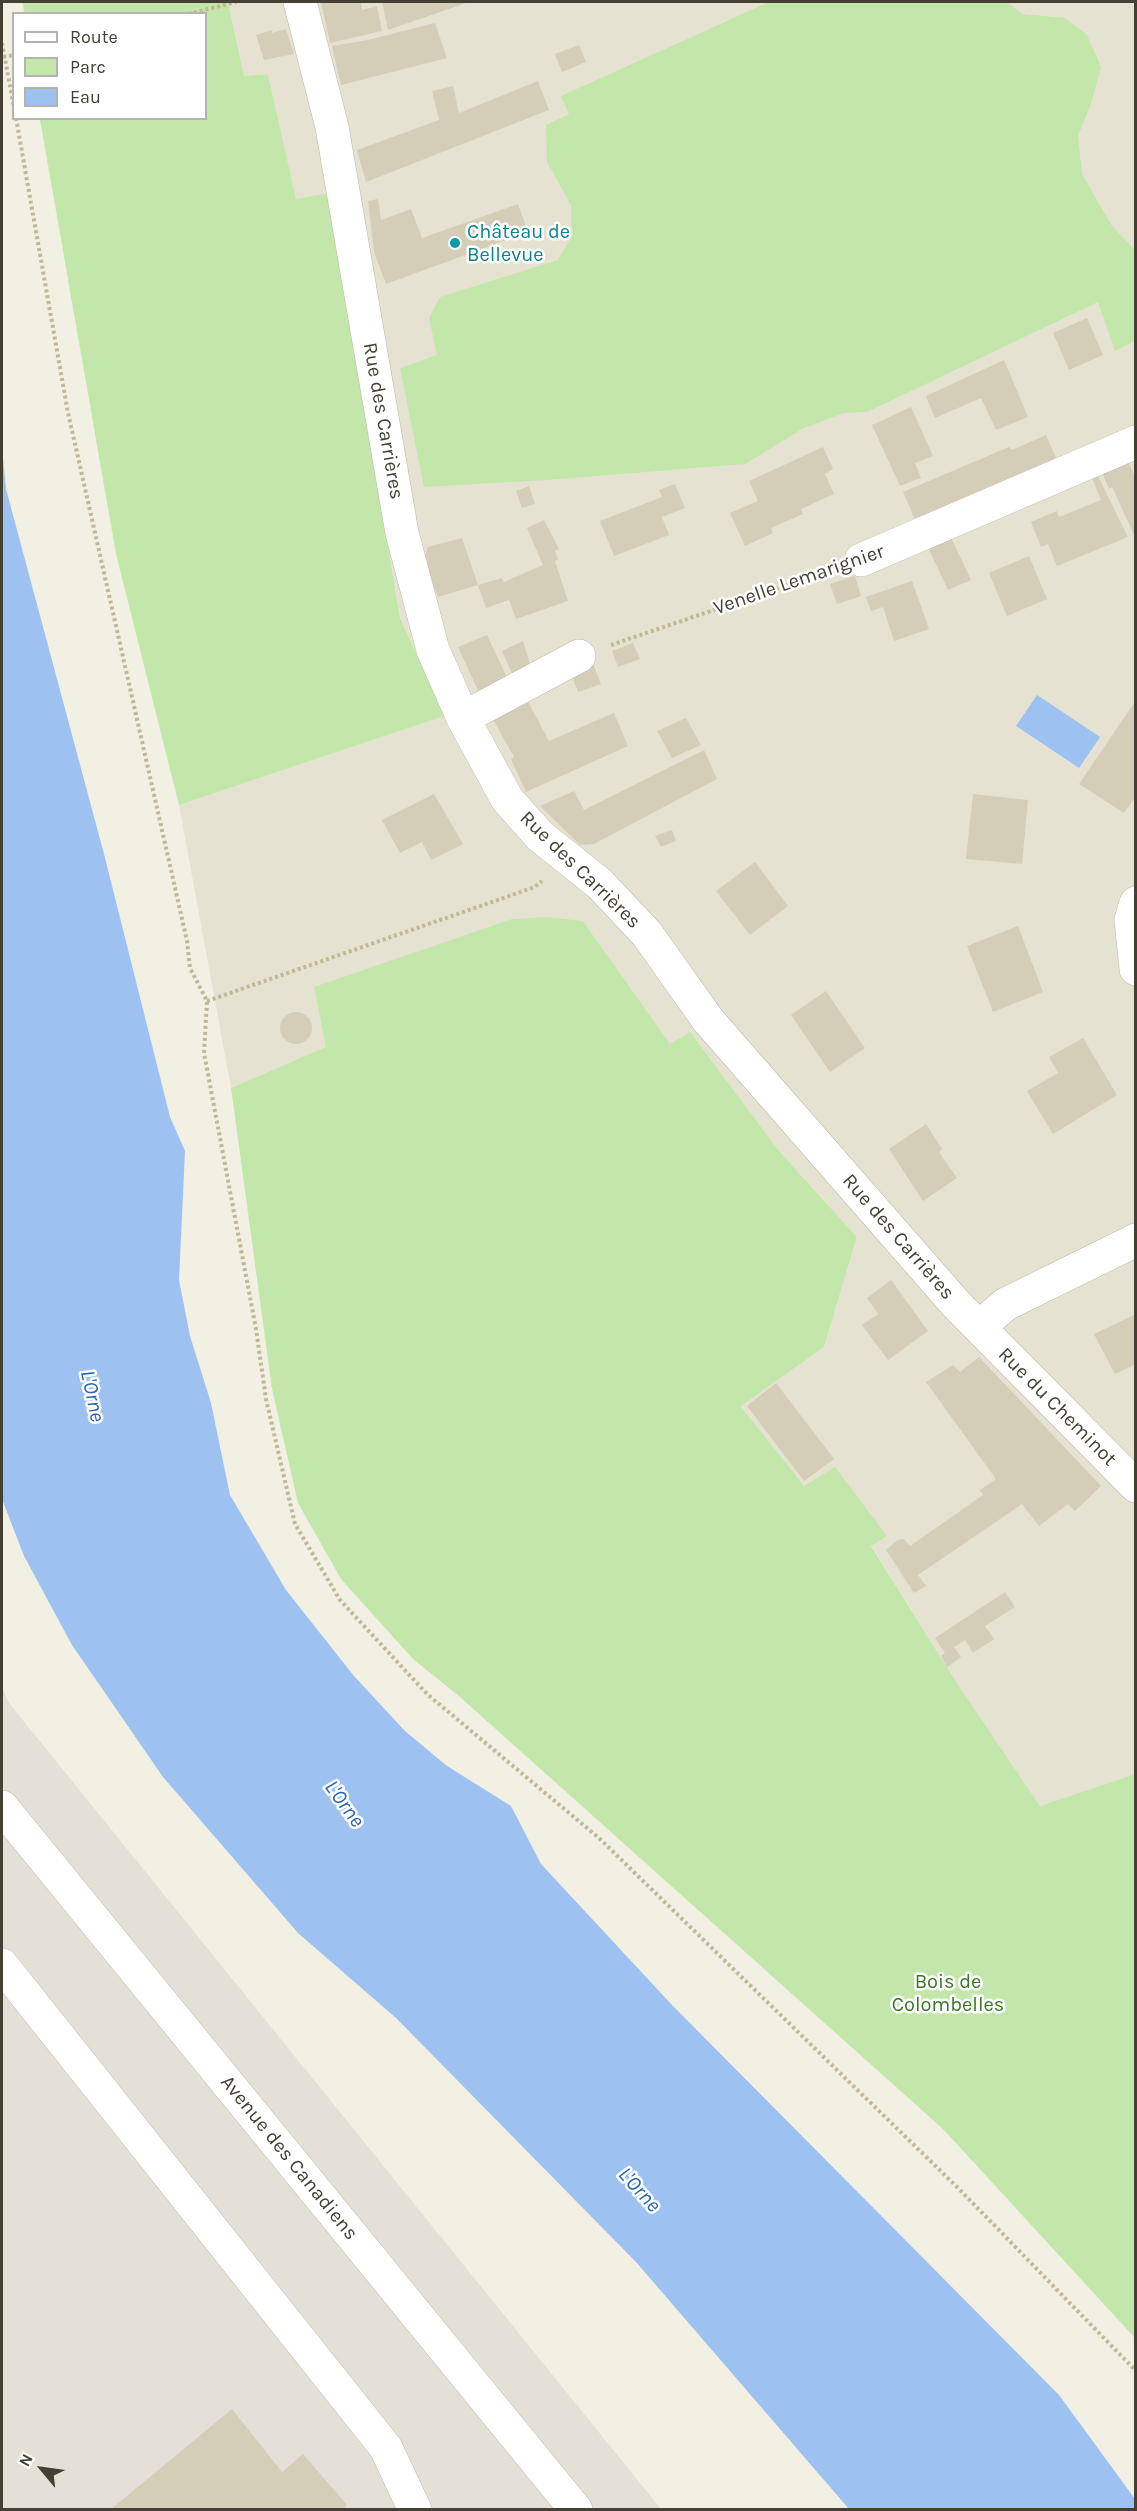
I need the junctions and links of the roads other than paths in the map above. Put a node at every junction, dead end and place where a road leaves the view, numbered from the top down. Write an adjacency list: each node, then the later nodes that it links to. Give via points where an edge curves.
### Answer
1 (300, 2): 5 (street, Rue des Carrières, via 332,127 402,533 433,650)
2 (1136, 442): 3 (street, Venelle Lemarignier)
3 (861, 560)
4 (579, 656): 5 (street)
5 (463, 718): 9 (street, Rue des Carrières, via 507,798 540,836 600,884 647,934 708,1020 956,1304)
6 (1136, 903): 7 (street, via 1131,920)
7 (1136, 969)
8 (1136, 1240): 9 (street, via 1006,1304)
9 (980, 1326): 10 (street, Rue du Cheminot)
10 (1136, 1486)
11 (2, 1807): 14 (street, Avenue des Canadiens)
12 (2, 1965): 13 (street, via 387,2448)
13 (414, 2510)
14 (576, 2510)

